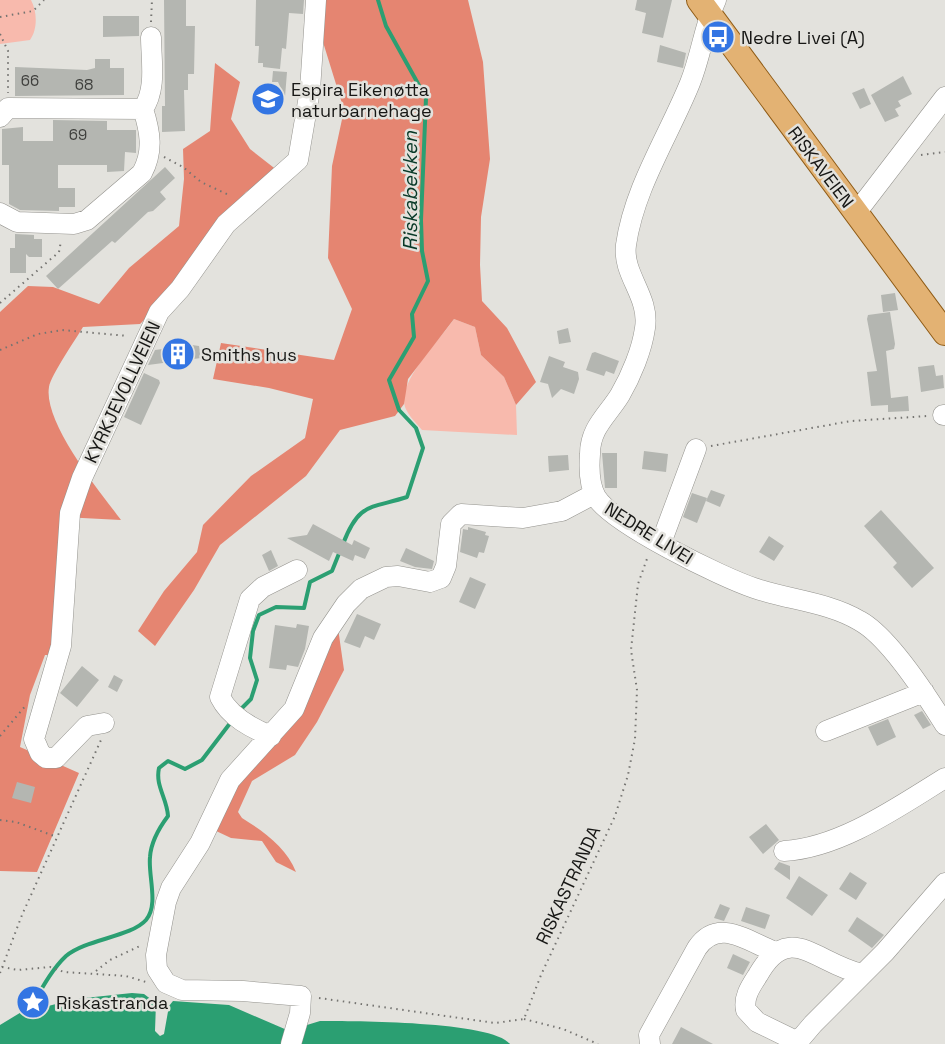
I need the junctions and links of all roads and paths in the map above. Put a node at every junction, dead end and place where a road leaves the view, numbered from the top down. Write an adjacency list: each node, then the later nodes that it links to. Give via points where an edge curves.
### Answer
1 (44, 0): 5 (path, via 33,11)
2 (152, 0): 7 (path)
3 (316, 0): 14 (street, KYRKJEVOLLVEIEN, via 310,90 298,160)
4 (708, 5): 16 (main road, RISKAVEIEN); 24 (street, NEDRE LIVEI, via 691,81 629,229 626,262 644,301 645,327 627,383 592,436 589,456)
5 (0, 17)
6 (0, 34): 10 (path, via 8,51)
7 (151, 37): 9 (street, via 152,82)
8 (945, 97): 16 (street)
9 (143, 109): 10 (street); 12 (street, via 150,131)
10 (4, 112)
11 (945, 152): 13 (path)
12 (150, 154): 14 (path, via 166,157 201,182); 17 (street, via 142,173 100,210 87,220)
13 (917, 155)
14 (249, 202): 20 (street, KYRKJEVOLLVEIEN, via 226,224 159,312)
15 (0, 213): 17 (street, via 17,222)
16 (856, 213): 19 (main road, RISKAVEIEN)
17 (63, 224): 18 (path, via 59,252)
18 (0, 303)
19 (945, 333)
20 (146, 337): 21 (path, via 62,330 38,334); 28 (street, KYRKJEVOLLVEIEN, via 81,478 70,513 61,646 34,739 40,753 56,758 87,726)
21 (0, 350)
22 (944, 415): 23 (path, via 851,421)
23 (696, 449): 25 (street)
24 (594, 494): 25 (street, NEDRE LIVEI, via 608,509); 31 (street, via 562,511 524,518 457,516 448,531 446,566 441,578 430,582 398,576 386,578 352,596 323,639 294,709)
25 (658, 541): 27 (street, NEDRE LIVEI, via 687,559 754,588 837,610 862,622); 45 (path, RISKASTRANDA, via 638,584 631,650 637,690 635,739 628,775 615,816)
26 (297, 570): 31 (street, via 263,587 250,599 220,697 225,707 242,721)
27 (924, 692): 29 (street, NEDRE LIVEI); 30 (street)
28 (104, 723): 34 (path, via 102,739)
29 (945, 725)
30 (826, 731)
31 (271, 736): 37 (street, via 230,780 200,843 171,888)
32 (945, 778): 35 (street, via 838,838 811,848)
33 (0, 820): 34 (path)
34 (58, 837): 39 (path)
35 (784, 851)
36 (945, 883): 42 (street)
37 (157, 941): 41 (path, via 110,960); 43 (street, via 157,969)
38 (775, 952): 42 (street, via 795,946); 46 (street, via 747,995 745,1006 757,1022); 49 (street, via 727,932 707,936 649,1035)
39 (2, 967): 40 (path); 41 (path, via 18,970 50,966 64,972)
40 (0, 973)
41 (94, 973): 43 (path)
42 (862, 974): 46 (street)
43 (172, 987): 44 (street)
44 (301, 996): 45 (path, via 495,1023); 47 (street)
45 (524, 1019): 48 (path, via 563,1029)
46 (797, 1043)
47 (291, 1044)
48 (598, 1044)
49 (650, 1044)

